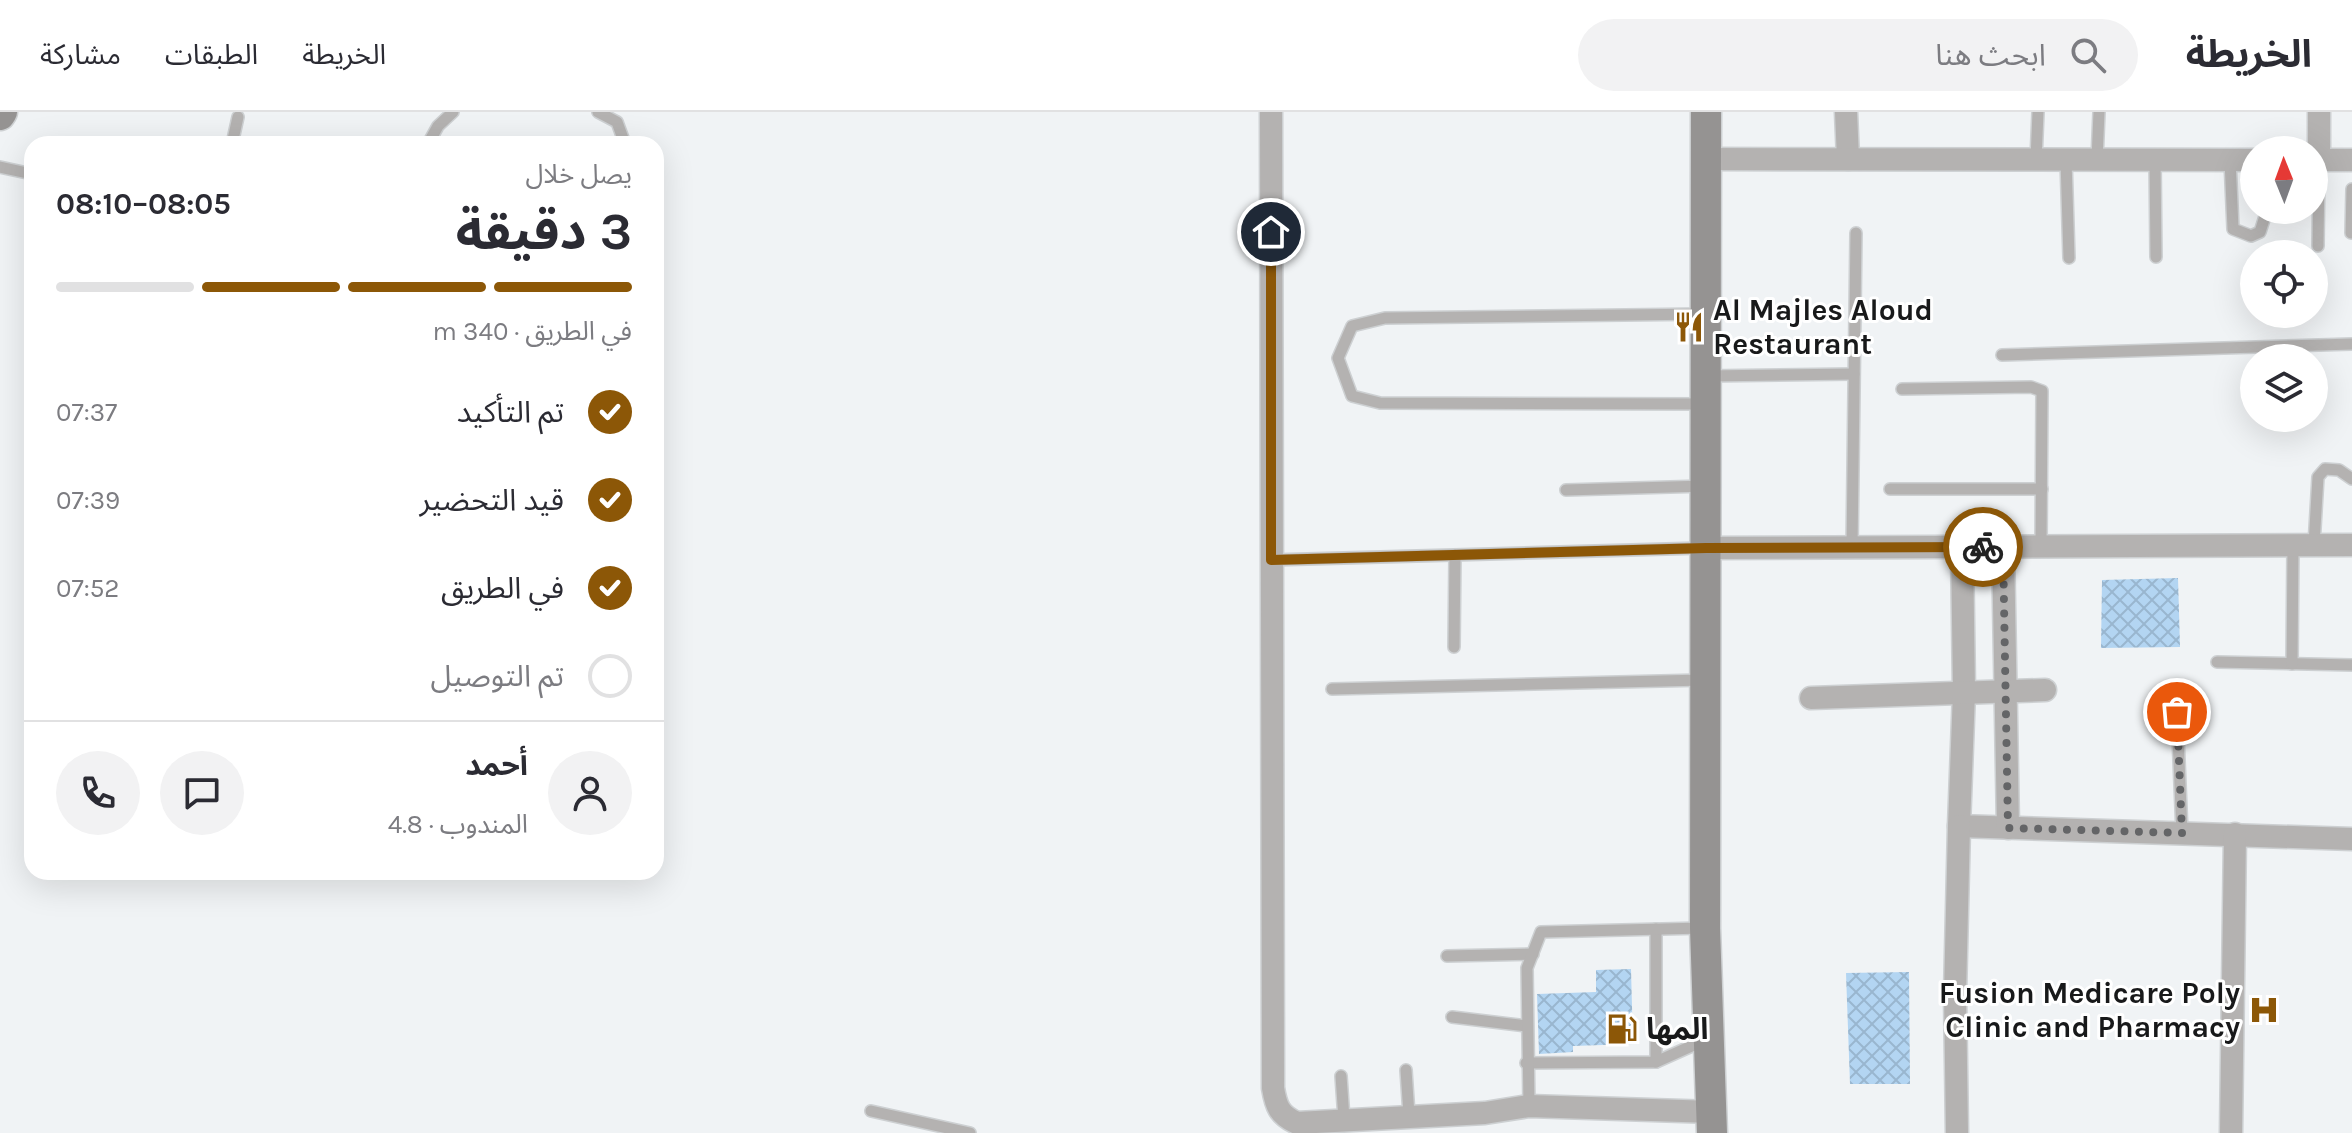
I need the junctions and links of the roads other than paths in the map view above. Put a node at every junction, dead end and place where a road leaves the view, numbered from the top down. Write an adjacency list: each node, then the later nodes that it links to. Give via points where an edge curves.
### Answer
1 (453, 112): 11 (lane)
2 (598, 112): 12 (lane, via 617,122)
3 (1271, 112): 51 (street)
4 (1706, 112): 14 (street)
5 (1846, 112): 15 (street)
6 (2038, 112): 16 (lane)
7 (2099, 112): 18 (lane)
8 (2319, 112): 13 (street)
9 (238, 117): 10 (lane)
10 (234, 136)
11 (432, 136)
12 (622, 136)
13 (2318, 136)
14 (1706, 159): 15 (street); 32 (street)
15 (1848, 159): 16 (street)
16 (2036, 160): 17 (street)
17 (2066, 160): 18 (street); 31 (lane)
18 (2097, 160): 19 (street)
19 (2155, 160): 20 (street); 30 (lane)
20 (2230, 160): 21 (street); 27 (lane, via 2233,229 2251,236)
21 (2240, 160)
22 (2328, 160): 23 (street)
23 (2352, 160)
24 (0, 167): 25 (lane)
25 (24, 172)
26 (2352, 189): 29 (lane)
27 (2263, 224)
28 (1856, 233): 35 (lane)
29 (2351, 233)
30 (2156, 257)
31 (2069, 258)
32 (1706, 314): 37 (street); 37 (lane, via 1385,318 1352,326 1338,358 1352,396 1380,403)
33 (2352, 344): 34 (lane)
34 (2002, 355)
35 (1854, 374): 37 (lane); 49 (lane)
36 (1902, 389): 41 (lane, via 2042,391)
37 (1706, 390): 39 (street)
38 (2352, 479): 43 (lane, via 2325,469 2318,477)
39 (1706, 486): 42 (lane); 48 (street)
40 (1890, 489): 41 (lane)
41 (2042, 489): 47 (lane)
42 (1566, 490)
43 (2304, 545): 44 (street); 47 (street); 54 (lane)
44 (2352, 545)
45 (1962, 547): 46 (street); 49 (street); 60 (street)
46 (2003, 547): 47 (street); 59 (street)
47 (2041, 547)
48 (1706, 548): 49 (street); 50 (lane); 56 (street)
49 (1852, 548)
50 (1455, 555): 51 (lane); 52 (lane)
51 (1271, 560): 85 (street, via 1273,1088)
52 (1454, 647)
53 (2217, 662): 54 (lane)
54 (2292, 664): 55 (lane)
55 (2352, 665)
56 (1706, 680): 57 (lane); 68 (street)
57 (1332, 689)
58 (2045, 690): 59 (street)
59 (2006, 691): 60 (street); 64 (street)
60 (1964, 692): 61 (street); 63 (street)
61 (1811, 698)
62 (2177, 712): 65 (lane)
63 (1959, 826): 64 (street); 88 (street)
64 (2008, 828): 65 (street)
65 (2182, 833): 66 (street)
66 (2235, 834): 67 (street); 89 (street)
67 (2352, 839)
68 (1705, 928): 69 (lane); 74 (street)
69 (1656, 929): 70 (lane, via 1541,932); 75 (lane)
70 (1533, 954): 71 (lane); 73 (lane, via 1527,968)
71 (1447, 956)
72 (1452, 1017): 73 (lane)
73 (1527, 1026): 76 (lane)
74 (1710, 1038): 75 (lane); 84 (street)
75 (1656, 1062): 76 (lane)
76 (1526, 1063): 79 (lane)
77 (1406, 1070): 83 (lane)
78 (1341, 1076): 82 (lane)
79 (1529, 1106): 81 (street); 84 (street)
80 (871, 1111): 86 (lane)
81 (1485, 1113): 83 (street); 87 (street)
82 (1344, 1119): 83 (street); 85 (street)
83 (1397, 1121)
84 (1712, 1122)
85 (1291, 1128)
86 (970, 1133)
87 (1467, 1133)
88 (1957, 1133)
89 (2231, 1133)

